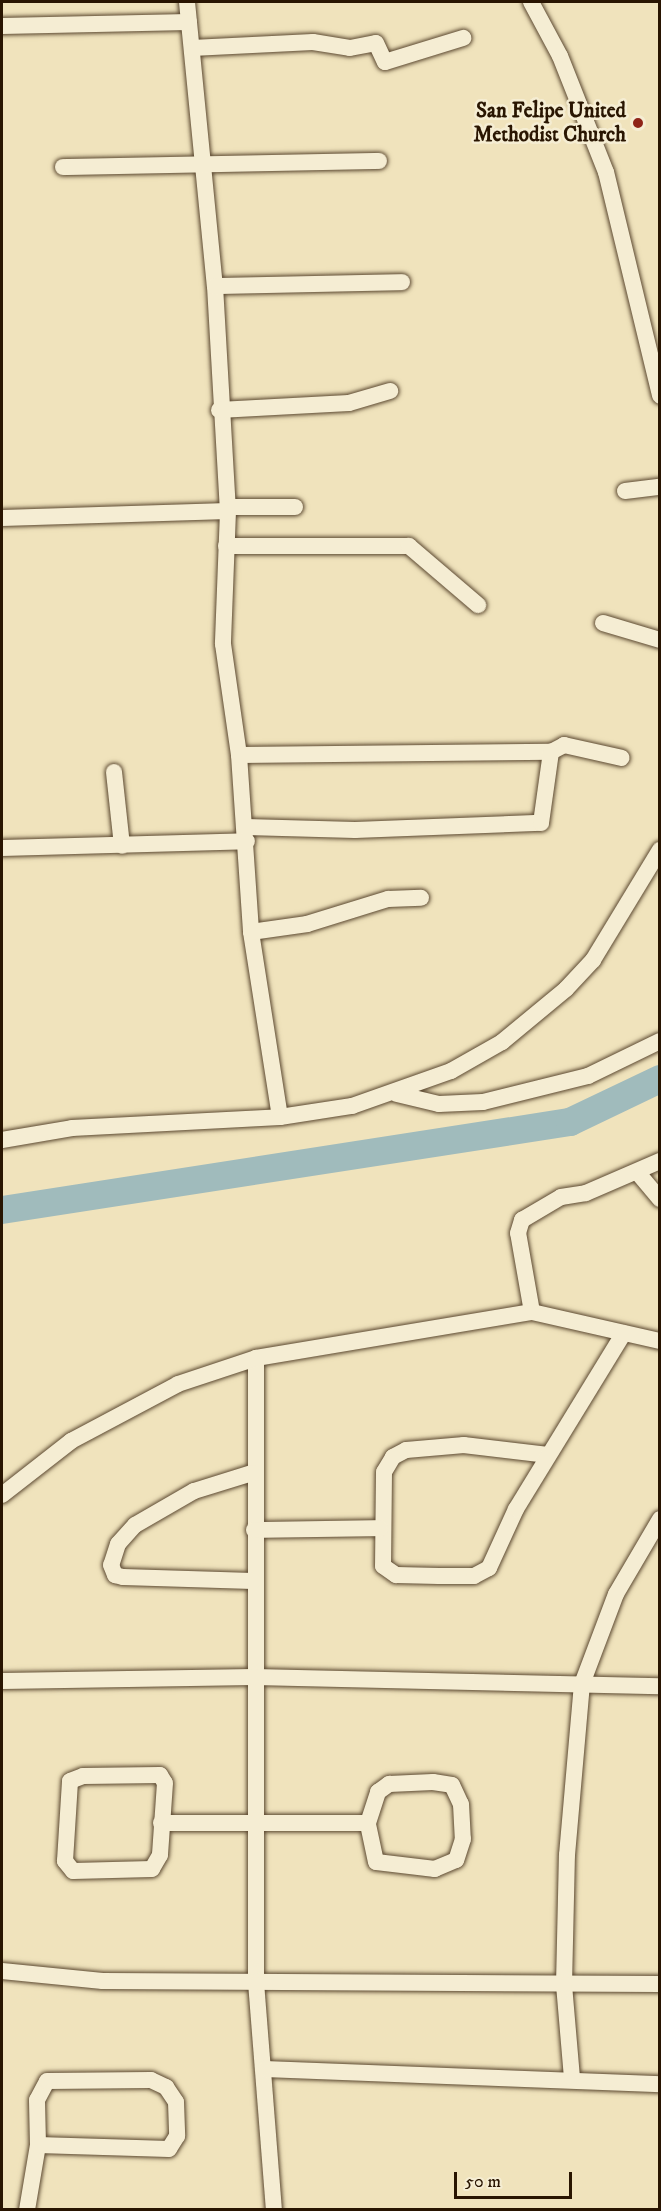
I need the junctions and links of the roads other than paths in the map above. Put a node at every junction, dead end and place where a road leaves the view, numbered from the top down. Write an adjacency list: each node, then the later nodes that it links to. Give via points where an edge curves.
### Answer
1 (187, 2): 3 (street)
2 (531, 2): 13 (street, via 560,56 606,172)
3 (189, 22): 4 (street); 6 (street)
4 (2, 26)
5 (463, 38): 6 (street, via 385,62 376,42 350,48 313,42)
6 (192, 48): 9 (street)
7 (379, 161): 9 (street)
8 (63, 166): 9 (street)
9 (205, 166): 11 (street)
10 (402, 282): 11 (street)
11 (215, 286): 14 (street)
12 (390, 391): 14 (street, via 349,404)
13 (659, 392)
14 (219, 410): 18 (street)
15 (660, 487): 16 (street)
16 (625, 490)
17 (295, 507): 18 (street)
18 (228, 509): 19 (street); 20 (street)
19 (2, 518)
20 (226, 546): 21 (street, via 409,546); 25 (street, via 223,644)
21 (478, 605)
22 (603, 623): 23 (street)
23 (660, 640)
24 (551, 752): 25 (street); 26 (street, via 564,745); 28 (street, via 541,824)
25 (239, 755): 28 (street)
26 (622, 758)
27 (114, 772): 29 (street)
28 (246, 834): 29 (street); 33 (street)
29 (122, 846): 30 (street)
30 (2, 848)
31 (660, 850): 35 (street, via 593,960 566,989 502,1042)
32 (421, 898): 33 (street, via 388,899 307,924)
33 (251, 932): 36 (street)
34 (660, 1041): 35 (street, via 588,1076 483,1102 439,1104)
35 (397, 1094): 36 (street)
36 (280, 1117): 37 (street, via 72,1128)
37 (2, 1140)
38 (660, 1161): 39 (street)
39 (638, 1173): 40 (street); 41 (street, via 561,1197 522,1220 518,1233)
40 (660, 1199)
41 (532, 1312): 42 (street); 44 (street)
42 (624, 1333): 43 (street); 45 (street)
43 (660, 1341)
44 (256, 1358): 46 (street); 47 (street, via 178,1384 71,1441)
45 (548, 1455): 49 (street, via 464,1445 406,1450 393,1457 384,1472); 49 (street, via 489,1568 474,1576 396,1575 383,1566)
46 (252, 1473): 50 (street); 51 (street, via 194,1491 143,1520 117,1544 111,1565 115,1575 123,1577)
47 (2, 1495)
48 (660, 1519): 54 (street, via 616,1594)
49 (380, 1528): 50 (street)
50 (254, 1530): 51 (street)
51 (253, 1581): 52 (street)
52 (254, 1677): 53 (street); 54 (street); 57 (street)
53 (2, 1681)
54 (582, 1684): 55 (street); 62 (street, via 567,1856)
55 (660, 1686)
56 (161, 1823): 56 (street, via 160,1855 152,1869 73,1871 64,1861 70,1781 83,1776 160,1775 165,1783); 57 (street)
57 (260, 1823): 58 (street); 60 (street)
58 (368, 1823): 58 (street, via 378,1792 389,1784 452,1785 462,1804 463,1839 456,1860 446,1868 385,1866 376,1862)
59 (2, 1971): 60 (street, via 103,1981)
60 (256, 1982): 62 (street); 63 (street)
61 (660, 1984): 62 (street)
62 (564, 1985): 64 (street)
63 (266, 2069): 64 (street); 68 (street)
64 (572, 2078): 65 (street)
65 (660, 2084)
66 (38, 2145): 66 (street, via 169,2149 177,2136 176,2102 166,2087 151,2080 47,2080 37,2100); 67 (street)
67 (27, 2210)
68 (274, 2210)

